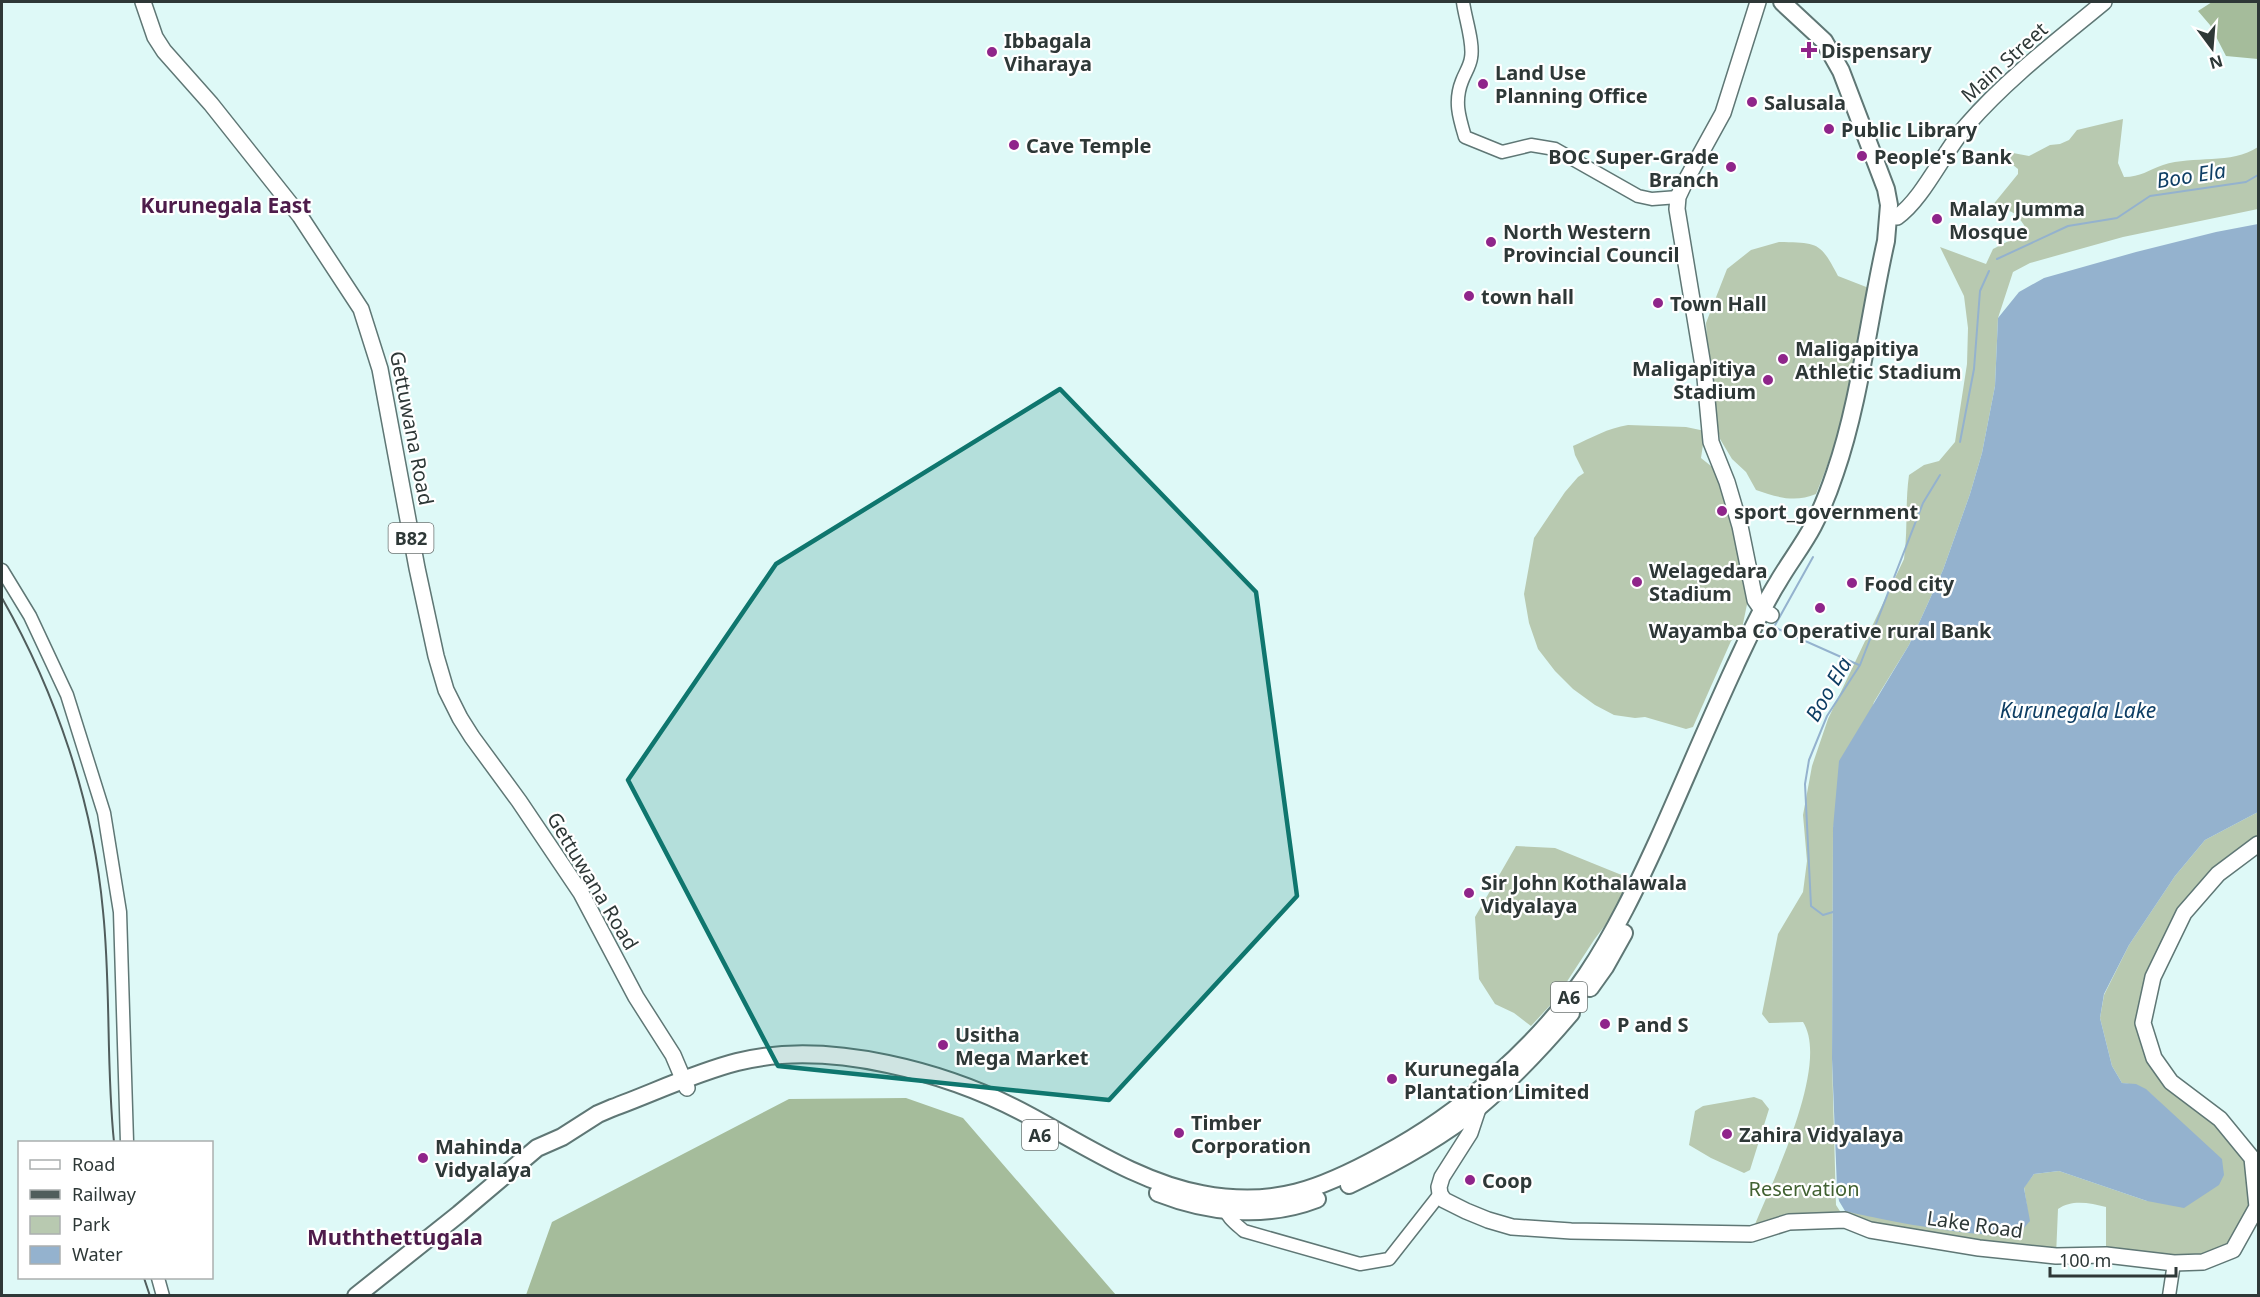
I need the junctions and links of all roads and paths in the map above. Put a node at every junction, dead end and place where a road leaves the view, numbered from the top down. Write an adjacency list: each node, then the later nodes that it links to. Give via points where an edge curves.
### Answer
1 (143, 2): 12 (main road, Gettuwana Road / B82, via 164,51 300,216 361,309 380,369 425,607 450,700 580,893 636,997 674,1055)
2 (1463, 2): 7 (street, via 1471,50 1457,99 1464,136 1502,152 1531,145 1555,149 1638,196)
3 (1758, 2): 7 (main road, via 1723,113)
4 (1782, 2): 10 (highway, A6, via 1819,36 1836,62 1881,172 1889,216 1841,454 1813,526)
5 (1796, 2): 8 (highway, A6, via 1824,27 1844,57 1887,165)
6 (2104, 2): 8 (main road, Main Street, via 1987,103)
7 (1678, 196): 10 (main road, via 1711,442 1743,537 1752,591)
8 (1897, 217): 10 (highway, A6, via 1846,473 1828,514)
9 (2, 570): 14 (street, via 30,616 67,695 104,813 120,922)
10 (1766, 613): 13 (highway, A6, via 1701,741 1636,888 1589,971)
11 (2259, 844): 17 (main road, Lake Road, via 2218,874 2184,913 2153,976 2143,1023 2154,1058 2171,1082 2220,1119 2252,1158 2257,1207 2233,1250 2203,1262)
12 (685, 1085): 16 (highway, A6, via 734,1063 793,1054 863,1060 919,1071 990,1096 1172,1187); 20 (highway, A6, via 598,1114 537,1148)
13 (1475, 1101): 15 (main road, via 1470,1133 1442,1177); 16 (highway, A6, via 1321,1186)
14 (127, 1141)
15 (1440, 1194): 16 (street, via 1389,1259 1360,1264 1244,1231 1233,1222); 17 (main road, Lake Road, via 1449,1203 1482,1218 1528,1229 1750,1234 1789,1222 1845,1220 1870,1230 1979,1248)
16 (1224, 1204)
17 (2174, 1263): 21 (street)
18 (158, 1279): 19 (street)
19 (163, 1296)
20 (356, 1296)
21 (2169, 1296)

